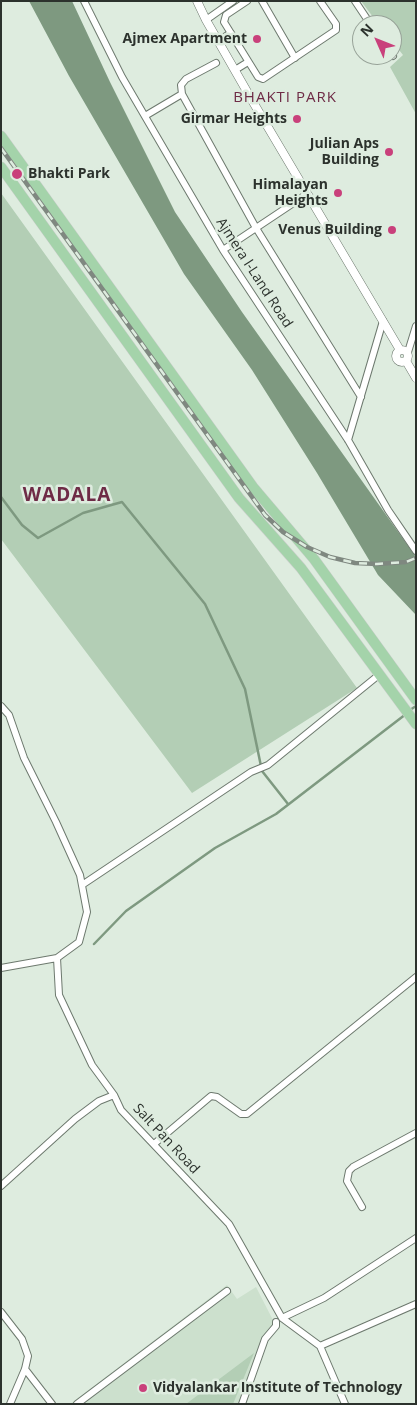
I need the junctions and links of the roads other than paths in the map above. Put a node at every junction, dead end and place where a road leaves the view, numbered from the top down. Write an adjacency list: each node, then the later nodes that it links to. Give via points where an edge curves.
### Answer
1 (84, 1): 17 (street, Ajmera l-Land Road)
2 (197, 1): 9 (street)
3 (233, 1): 9 (street)
4 (247, 1): 10 (street, via 226,15 224,22)
5 (262, 1): 12 (street)
6 (320, 1): 12 (street, via 337,27)
7 (355, 1): 8 (street)
8 (364, 15)
9 (206, 20): 11 (street)
10 (231, 33): 11 (street); 13 (street)
11 (218, 41): 15 (street)
12 (295, 58): 13 (street, via 263,79)
13 (248, 62): 15 (street)
14 (216, 63): 16 (street, via 186,79 181,85)
15 (235, 70): 20 (street)
16 (182, 94): 17 (street); 21 (street)
17 (145, 116): 22 (street, Ajmera l-Land Road)
18 (1, 136): 31 (main road, via 253,487)
19 (1, 167): 32 (main road, via 239,498)
20 (308, 194): 21 (street); 23 (street)
21 (256, 228): 22 (street); 28 (street)
22 (223, 250): 29 (street, Ajmera l-Land Road)
23 (383, 321): 25 (street); 28 (street)
24 (416, 326): 25 (street)
25 (404, 351): 26 (street, via 409,357); 26 (street, via 396,355 400,362)
26 (406, 361): 27 (street)
27 (416, 378)
28 (360, 397): 29 (street)
29 (348, 440): 30 (street, Ajmera l-Land Road)
30 (416, 551)
31 (314, 559): 32 (main road); 33 (main road)
32 (301, 568): 34 (main road)
33 (349, 607): 34 (main road); 36 (main road)
34 (338, 616): 35 (main road)
35 (380, 674): 38 (main road); 39 (street, via 268,765 251,772)
36 (416, 700)
37 (1, 706): 39 (street, via 10,715 24,758 56,822)
38 (414, 721)
39 (82, 885): 40 (street, via 87,912 79,942)
40 (57, 958): 41 (street); 43 (street, Salt Pan Road, via 59,995 92,1065)
41 (1, 968)
42 (416, 977): 45 (street, via 247,1114 241,1114 211,1096)
43 (114, 1095): 45 (street, Salt Pan Road, via 121,1110); 46 (street, via 99,1101 75,1119)
44 (416, 1133): 47 (street, via 349,1171 347,1181)
45 (154, 1144): 52 (street, Salt Pan Road, via 229,1224)
46 (1, 1186)
47 (362, 1207)
48 (416, 1238): 52 (street, via 324,1298)
49 (227, 1291): 57 (street)
50 (416, 1304): 53 (street)
51 (1, 1312): 54 (street, via 22,1339 28,1356)
52 (279, 1320): 53 (street, Salt Pan Road); 58 (street, via 265,1339)
53 (320, 1346): 59 (street)
54 (25, 1369): 55 (street); 56 (street)
55 (10, 1404)
56 (52, 1404)
57 (77, 1404)
58 (242, 1404)
59 (345, 1404)

